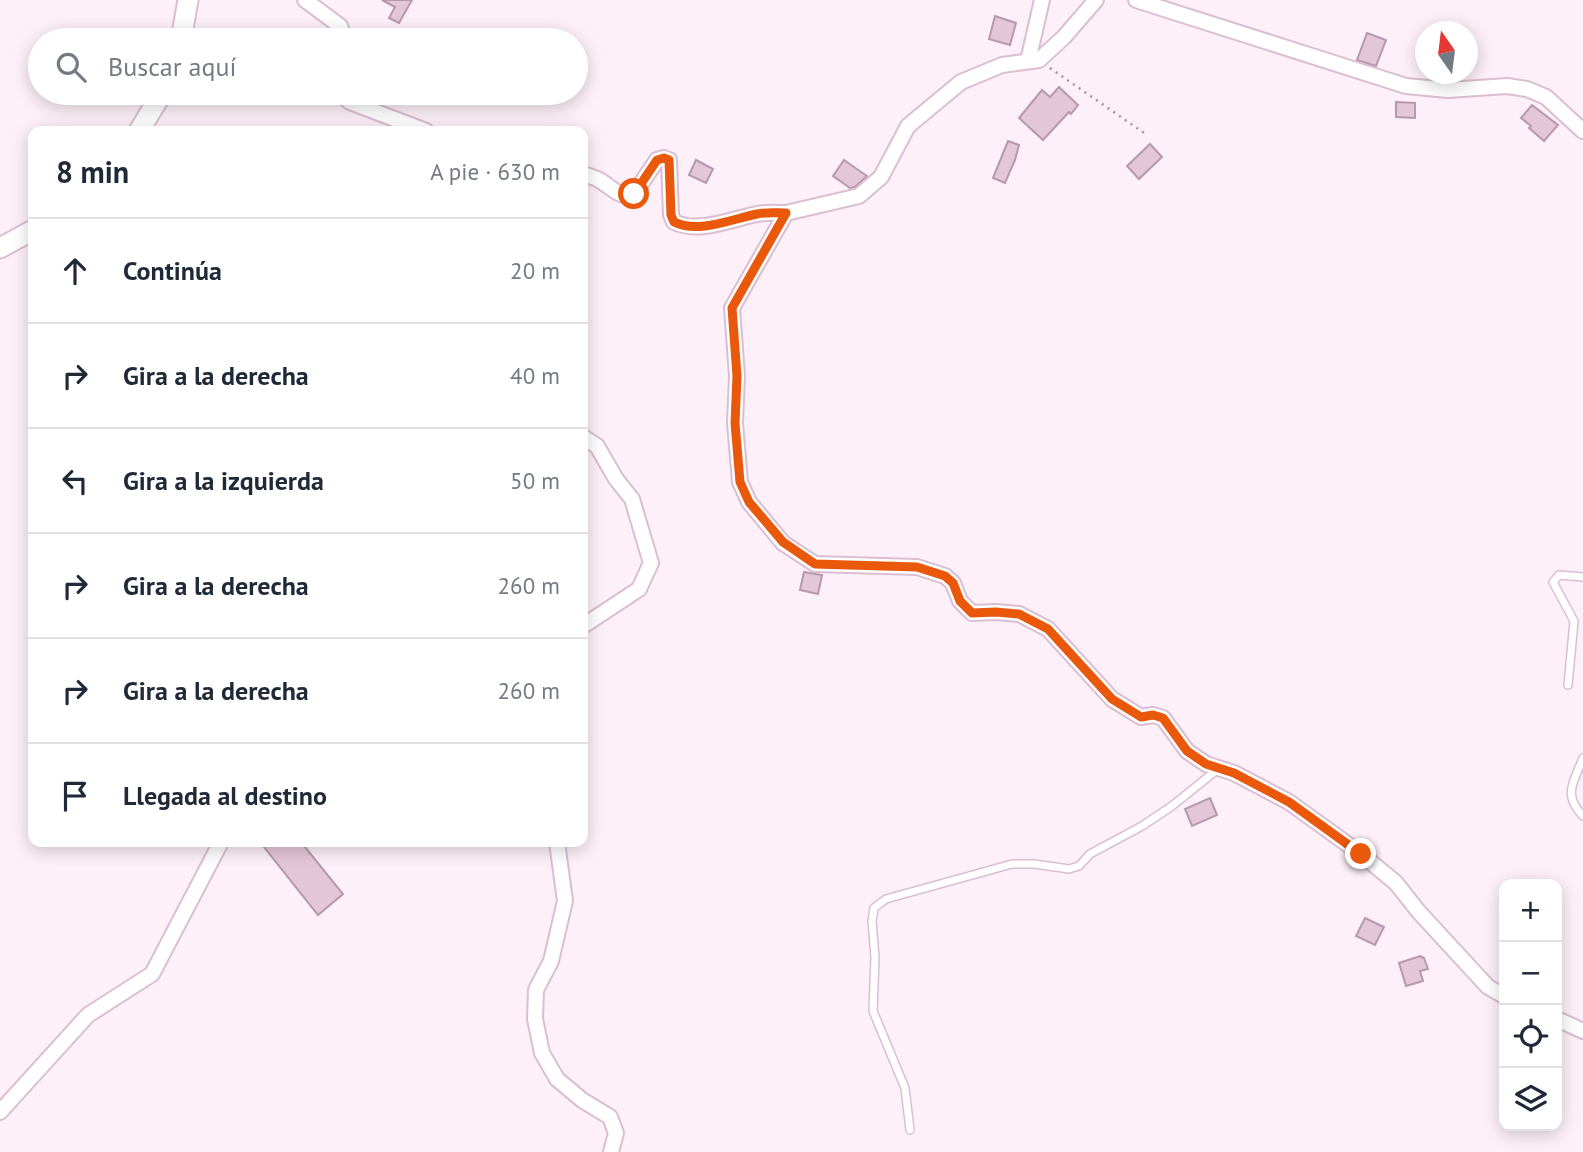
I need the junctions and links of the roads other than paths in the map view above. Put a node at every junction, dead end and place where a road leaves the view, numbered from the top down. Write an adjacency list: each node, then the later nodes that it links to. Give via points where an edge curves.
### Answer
1 (188, 0): 6 (street)
2 (305, 0): 7 (street)
3 (1042, 0): 8 (street)
4 (1096, 0): 8 (street, via 1064,37)
5 (1136, 0): 13 (street, via 1406,86 1527,89 1546,97)
6 (183, 28)
7 (341, 28)
8 (1034, 61): 15 (street, via 1002,65 961,82 908,126 881,177 859,196)
9 (155, 105): 11 (street)
10 (358, 105): 12 (street)
11 (142, 126)
12 (413, 126)
13 (1583, 131)
14 (588, 176): 15 (street, via 627,196 634,194 657,160 669,160 671,215 683,226)
15 (786, 213): 23 (street, via 732,308 740,482 749,502 783,542 815,564 917,567 945,576 972,613 1019,614 1048,629 1112,699 1141,717 1163,718 1187,751)
16 (28, 233): 17 (street)
17 (0, 248)
18 (588, 441): 20 (street, via 597,446 632,499 651,563 639,589)
19 (1583, 577): 21 (lane, via 1559,575 1553,582 1574,621)
20 (588, 623)
21 (1567, 685)
22 (1583, 758): 24 (lane, via 1570,798)
23 (1219, 769): 27 (street, via 1289,802 1361,854 1396,883 1488,987); 31 (lane, via 1162,813 1090,854 1079,866 1012,864 886,899 874,908 873,1011 905,1088)
24 (1583, 816)
25 (218, 847): 30 (street, via 152,974 88,1015)
26 (558, 847): 32 (street, via 565,901 551,961 536,990 535,1019 542,1054 557,1079 610,1117 616,1133)
27 (1499, 993)
28 (1562, 1021): 29 (street)
29 (1583, 1031)
30 (0, 1111)
31 (910, 1130)
32 (611, 1152)

